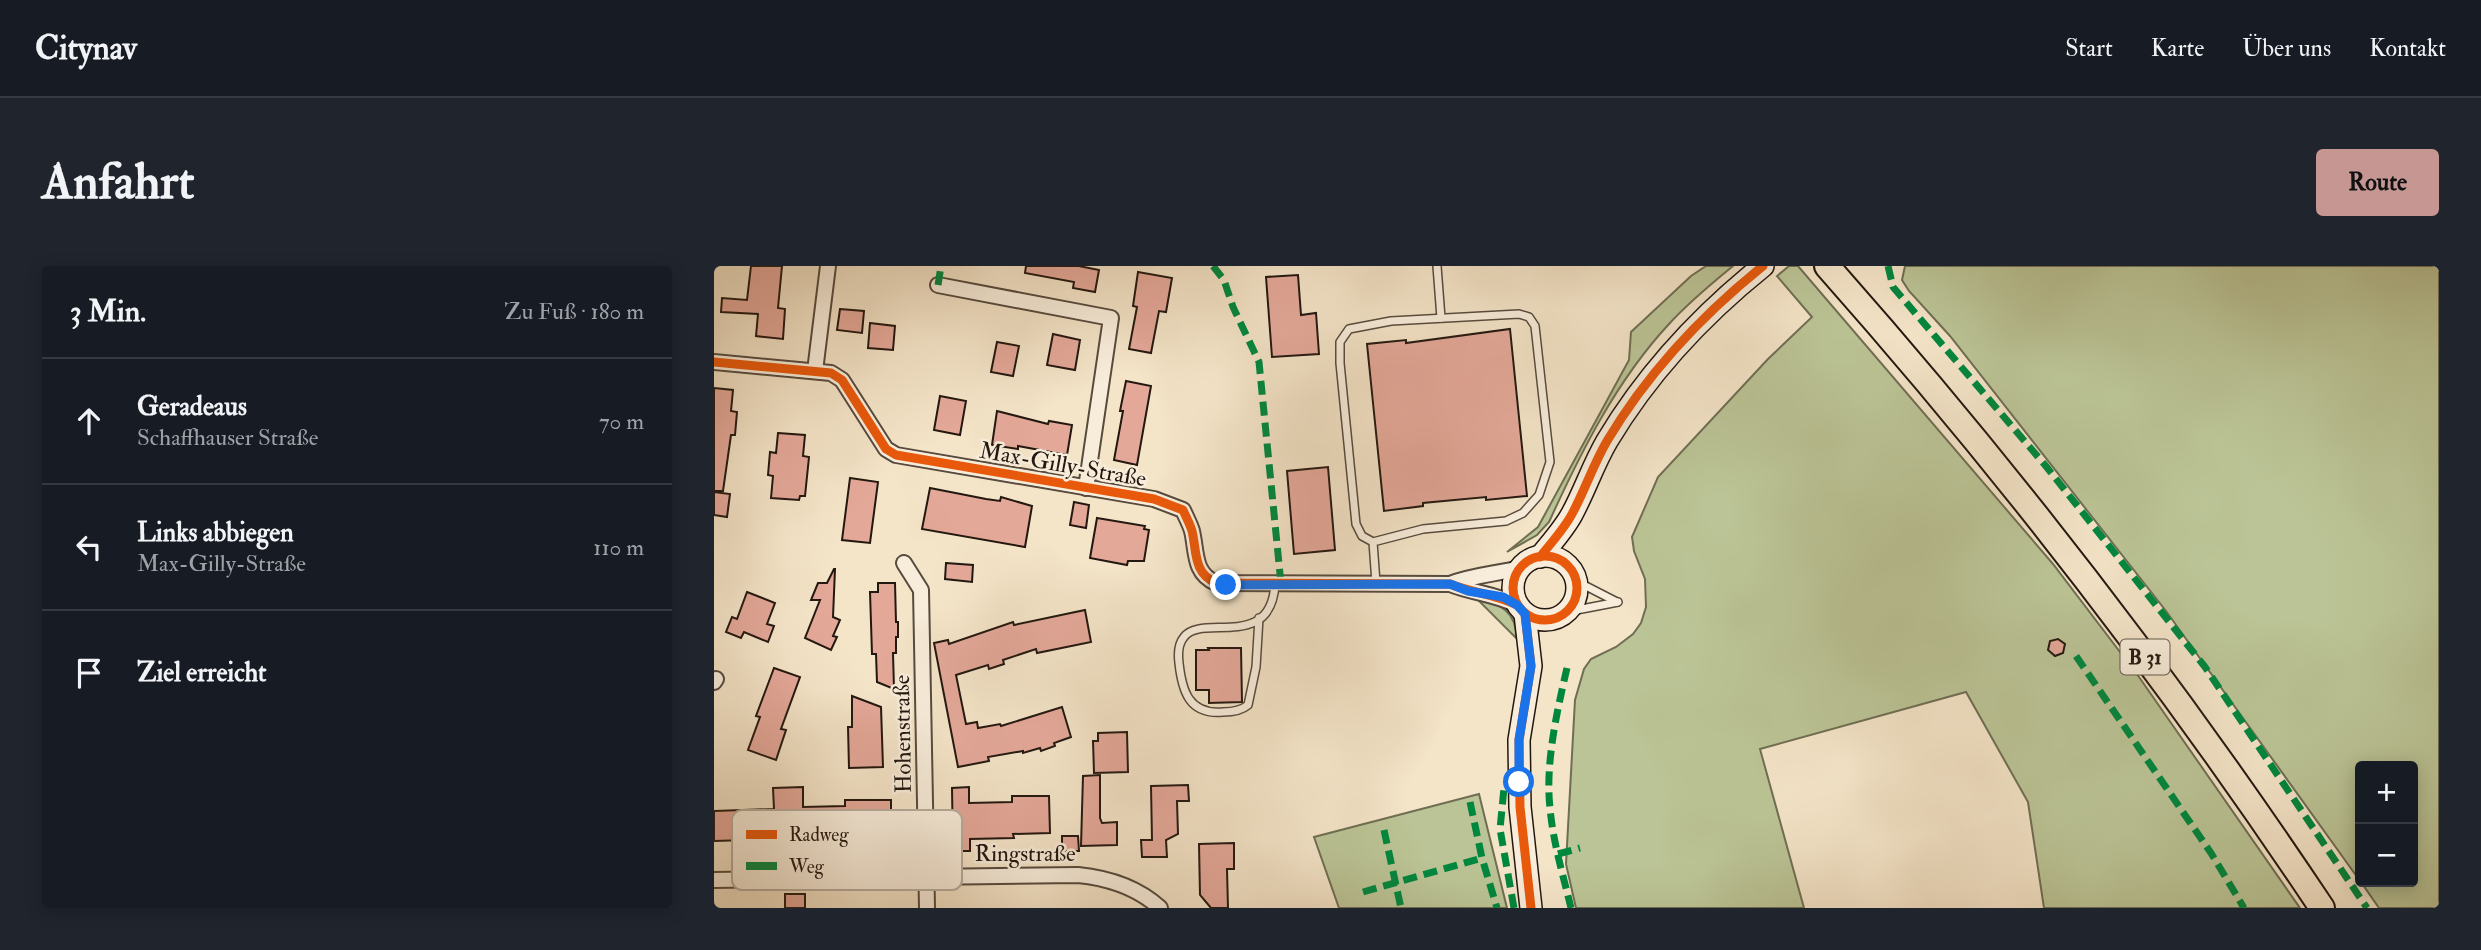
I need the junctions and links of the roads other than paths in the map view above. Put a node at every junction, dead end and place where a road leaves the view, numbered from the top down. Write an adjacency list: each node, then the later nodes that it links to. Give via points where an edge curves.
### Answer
1 (828, 266): 8 (street)
2 (1437, 266): 6 (lane)
3 (1763, 266): 10 (main road, via 1683,339 1637,396 1607,441)
4 (1827, 266): 31 (highway, B 31, via 2112,613 2246,795)
5 (938, 285): 9 (street, via 1111,317)
6 (1441, 318): 11 (lane, via 1349,329 1340,342 1356,524 1362,536); 11 (lane, via 1529,317 1535,326 1550,462 1539,495 1523,513 1506,521 1423,529)
7 (714, 362): 8 (street, Max-Gilly-Straße)
8 (815, 371): 9 (street, Max-Gilly-Straße, via 842,380 886,449 896,455)
9 (1086, 488): 16 (street, Max-Gilly-Straße, via 1154,499 1183,510 1192,529 1197,565 1208,580 1226,585)
10 (1571, 516): 12 (main road); 15 (main road)
11 (1373, 542): 17 (lane)
12 (1540, 556): 14 (main road); 15 (main road, via 1555,558)
13 (904, 563): 23 (street, Hohenstraße, via 921,590)
14 (1520, 568): 18 (street, Max-Gilly-Straße); 19 (main road, via 1513,586)
15 (1572, 573): 20 (main road, via 1575,598); 20 (lane, via 1618,602)
16 (1275, 584): 17 (street, Max-Gilly-Straße); 21 (lane, via 1271,604)
17 (1376, 584): 18 (street, Max-Gilly-Straße)
18 (1450, 584): 19 (street, Max-Gilly-Straße, via 1503,597)
19 (1521, 610): 20 (main road, via 1536,619); 22 (main road)
20 (1560, 616): 22 (main road)
21 (1259, 618): 21 (lane, via 1248,705 1222,713 1196,707 1181,683 1179,656 1185,635 1196,629 1239,628)
22 (1531, 666): 30 (main road, via 1519,740 1520,807)
23 (925, 810)
24 (962, 877): 29 (street, Ringstraße, via 1093,876 1128,887)
25 (714, 880): 26 (street, Ringstraße)
26 (732, 880)
27 (926, 890): 28 (street, Hohenstraße)
28 (927, 908)
29 (1160, 908)
30 (1531, 908)
31 (2322, 908)

